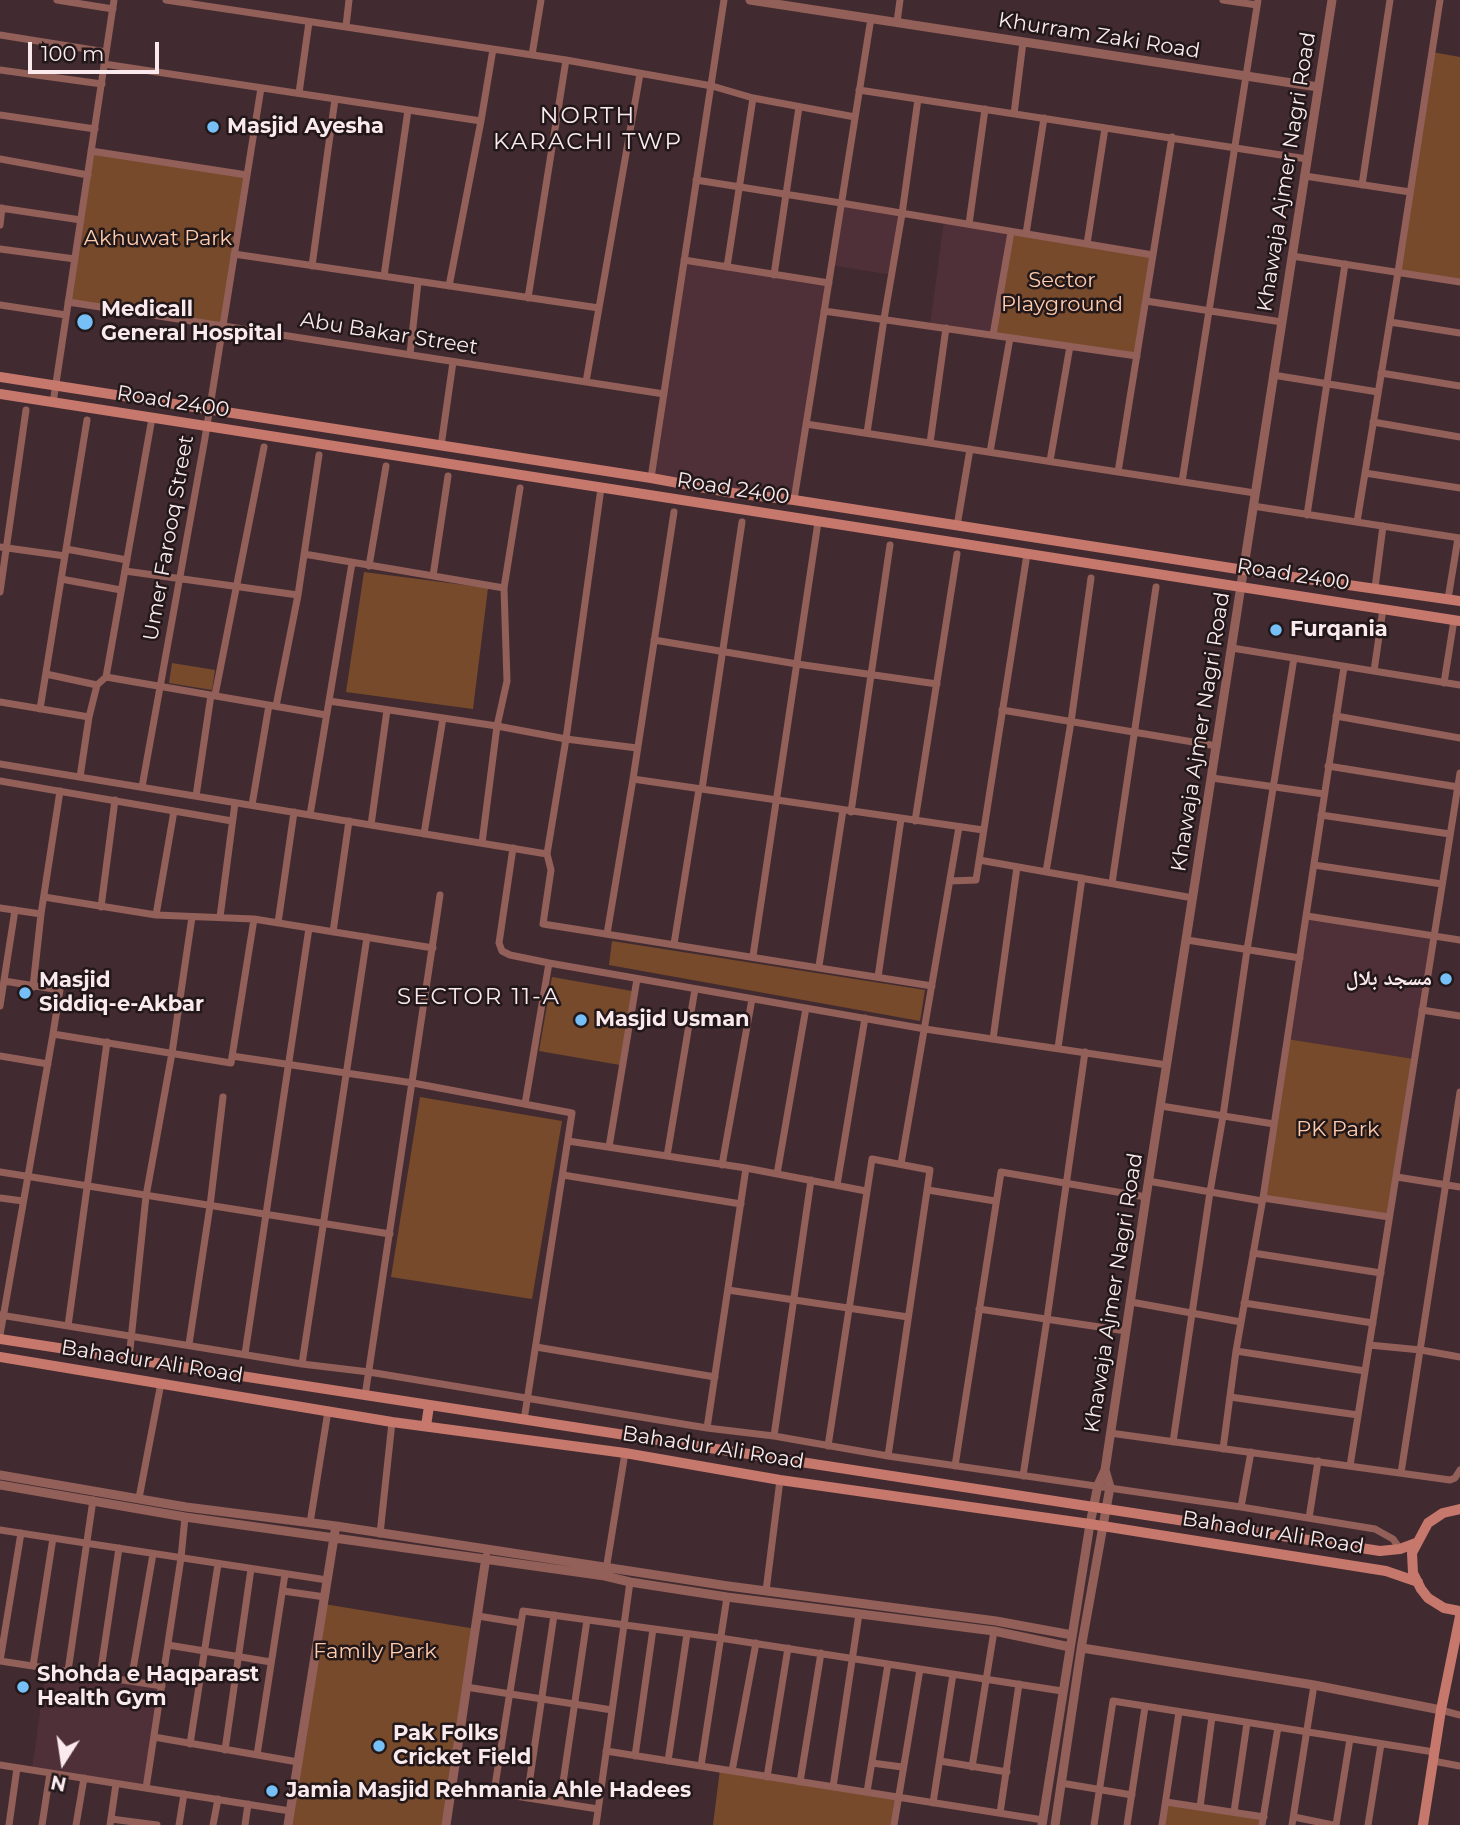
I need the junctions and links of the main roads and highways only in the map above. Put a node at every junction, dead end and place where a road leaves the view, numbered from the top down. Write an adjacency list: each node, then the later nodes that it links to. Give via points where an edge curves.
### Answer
1 (0, 377): 3 (main road, Road 2400)
2 (0, 394): 4 (main road, Road 2400)
3 (733, 493): 4 (main road); 5 (main road, Road 2400)
4 (732, 508): 6 (main road, Road 2400)
5 (1460, 601)
6 (1457, 620)
7 (0, 1337): 9 (main road, Bahadur Ali Road)
8 (0, 1357): 10 (main road, Bahadur Ali Road)
9 (429, 1406): 10 (main road); 12 (main road, Bahadur Ali Road, via 1380,1551)
10 (426, 1426): 13 (main road, Bahadur Ali Road, via 1103,1526 1386,1571)
11 (1460, 1509): 12 (main road, via 1428,1523)
12 (1416, 1543): 13 (main road, via 1413,1573)
13 (1418, 1582): 14 (main road, via 1429,1598)
14 (1460, 1614): 15 (main road)
15 (1423, 1825)

